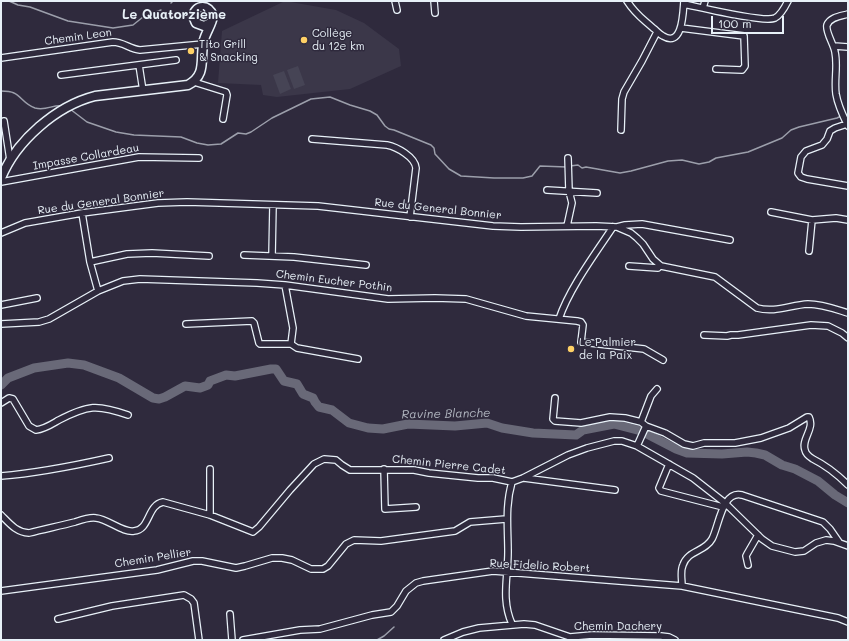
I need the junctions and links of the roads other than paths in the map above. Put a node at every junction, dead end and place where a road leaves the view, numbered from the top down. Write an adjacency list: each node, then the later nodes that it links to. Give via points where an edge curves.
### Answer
1 (395, 1): 9 (street)
2 (434, 1): 10 (street)
3 (627, 1): 15 (street, via 636,15)
4 (705, 1): 8 (street)
5 (788, 1): 8 (street, via 779,15 773,19)
6 (684, 3): 8 (street); 14 (street)
7 (205, 4): 12 (main road, via 213,16); 13 (main road, via 196,10 193,16)
8 (703, 8)
9 (397, 10)
10 (435, 13)
11 (848, 14): 17 (street, via 836,18 826,28)
12 (210, 23): 13 (main road); 16 (main road)
13 (198, 25): 16 (main road)
14 (681, 28): 15 (street, via 679,33 667,38); 22 (street, via 744,36 744,68)
15 (657, 32): 29 (street, via 624,92)
16 (203, 43): 19 (street, Chemin Leon, via 135,50 119,42 113,42); 24 (main road, via 201,70)
17 (834, 46): 18 (street); 28 (street, via 837,61 836,94)
18 (848, 47)
19 (1, 58)
20 (176, 60): 21 (street)
21 (139, 65): 23 (street); 25 (street)
22 (716, 69)
23 (61, 75)
24 (194, 82): 25 (main road); 26 (street, via 226,92)
25 (143, 91): 32 (main road, via 95,96 71,105 35,131)
26 (223, 118)
27 (4, 121): 32 (street)
28 (847, 124): 36 (street, via 830,131 822,145 806,151 801,157 798,173 807,179)
29 (621, 130)
30 (312, 139): 43 (street, via 387,145 412,159 416,168)
31 (199, 158): 35 (street, Impasse Collardeau, via 139,157)
32 (10, 160): 34 (main road)
33 (568, 160): 38 (street)
34 (1, 178)
35 (1, 182)
36 (848, 186)
37 (547, 190): 38 (street)
38 (569, 191): 39 (street); 46 (street, via 572,202)
39 (597, 192)
40 (273, 204): 42 (street, Rue du General Bonnier, via 158,202); 43 (street, Rue du General Bonnier, via 318,206); 53 (street)
41 (771, 212): 44 (street)
42 (82, 213): 48 (street, Rue du General Bonnier, via 25,223); 54 (street)
43 (410, 217): 46 (street, Rue du General Bonnier, via 493,226)
44 (812, 220): 45 (street); 50 (street)
45 (848, 220)
46 (567, 226): 47 (street, Rue du General Bonnier)
47 (615, 227): 49 (street, via 642,224); 56 (street, Rue du General Bonnier, via 637,238); 63 (street, via 579,279)
48 (1, 232)
49 (730, 240)
50 (809, 251)
51 (244, 255): 53 (street)
52 (209, 256): 54 (street, via 128,254)
53 (272, 256): 55 (street)
54 (90, 262): 59 (street)
55 (366, 265)
56 (660, 265): 57 (street, via 658,268); 62 (street, via 715,277 752,305 763,310 806,304)
57 (629, 266)
58 (285, 285): 59 (street, Chemin Eucher Pothin, via 140,279 123,281); 63 (street, Chemin Eucher Pothin, via 388,299 466,299 526,316); 68 (street, via 293,328)
59 (98, 291): 64 (street, Chemin Eucher Pothin, via 49,319)
60 (37, 298): 61 (street)
61 (1, 305)
62 (848, 313)
63 (559, 319): 70 (street, Chemin Eucher Pothin, via 581,322 581,342 644,348)
64 (1, 324)
65 (186, 324): 68 (street, via 252,321 260,344)
66 (704, 335): 67 (street, via 738,335 811,325 828,326)
67 (848, 338)
68 (291, 344): 69 (street, via 297,348)
69 (358, 359)
70 (663, 360)
71 (657, 389): 75 (street, via 651,396)
72 (555, 398): 75 (street, via 554,421 581,423 610,417 625,418)
73 (1, 403): 74 (street, via 9,398 13,399 29,426 36,430 84,409 103,407)
74 (128, 415)
75 (643, 424): 76 (street); 84 (street, via 693,446 762,438 809,417 810,430 804,447 806,453 827,466)
76 (637, 446): 78 (street, Chemin Pierre Cadet); 82 (street, Chemin Pierre Cadet, via 622,441 586,448)
77 (110, 458): 81 (street, via 67,468)
78 (669, 464): 86 (street, Chemin Pierre Cadet, via 693,478); 86 (street, via 660,491)
79 (210, 469): 89 (street)
80 (384, 469): 83 (street, Chemin Pierre Cadet, via 493,478); 87 (street, Chemin Pierre Cadet, via 385,509); 89 (street, Chemin Pierre Cadet, via 350,470 336,460 320,461 307,471 253,532)
81 (1, 476)
82 (523, 478): 83 (street, Chemin Pierre Cadet); 85 (street)
83 (512, 482): 90 (street)
84 (848, 485)
85 (615, 490)
86 (724, 505): 91 (street, Chemin Pierre Cadet); 92 (street, via 738,494 823,522); 96 (street, via 711,540 702,550 691,553 682,565)
87 (416, 507)
88 (1, 515): 89 (street, Chemin Pierre Cadet, via 17,530 29,533 94,518 135,532 153,508 163,502)
89 (210, 515)
90 (506, 519): 95 (street); 97 (street, Chemin Pellier, via 470,522 455,531 381,541 354,540 346,544 323,569 311,569 282,558 272,558 236,568 193,561 157,570)
91 (758, 535): 92 (street, Chemin Pierre Cadet, via 772,546 795,552 804,551 821,541); 94 (street, via 746,556)
92 (839, 542): 93 (street, Chemin Pierre Cadet)
93 (848, 546)
94 (748, 566)
95 (507, 572): 96 (street, Rue Fidelio Robert); 101 (street, via 506,603); 105 (street, Rue Fidelio Robert, via 493,571 423,581 406,591 398,606 391,612 320,629)
96 (682, 586): 100 (street, Rue Fidelio Robert)
97 (1, 591)
98 (230, 614): 104 (street)
99 (58, 618): 103 (street, via 112,606 184,595 194,603)
100 (848, 622)
101 (512, 624): 102 (street, Chemin Dachery, via 535,625 570,637 592,635); 106 (street, Chemin Dachery, via 479,628)
102 (638, 638): 107 (street, Chemin Dachery, via 665,636)
103 (198, 640)
104 (232, 640)
105 (243, 640)
106 (444, 640)
107 (675, 640)

